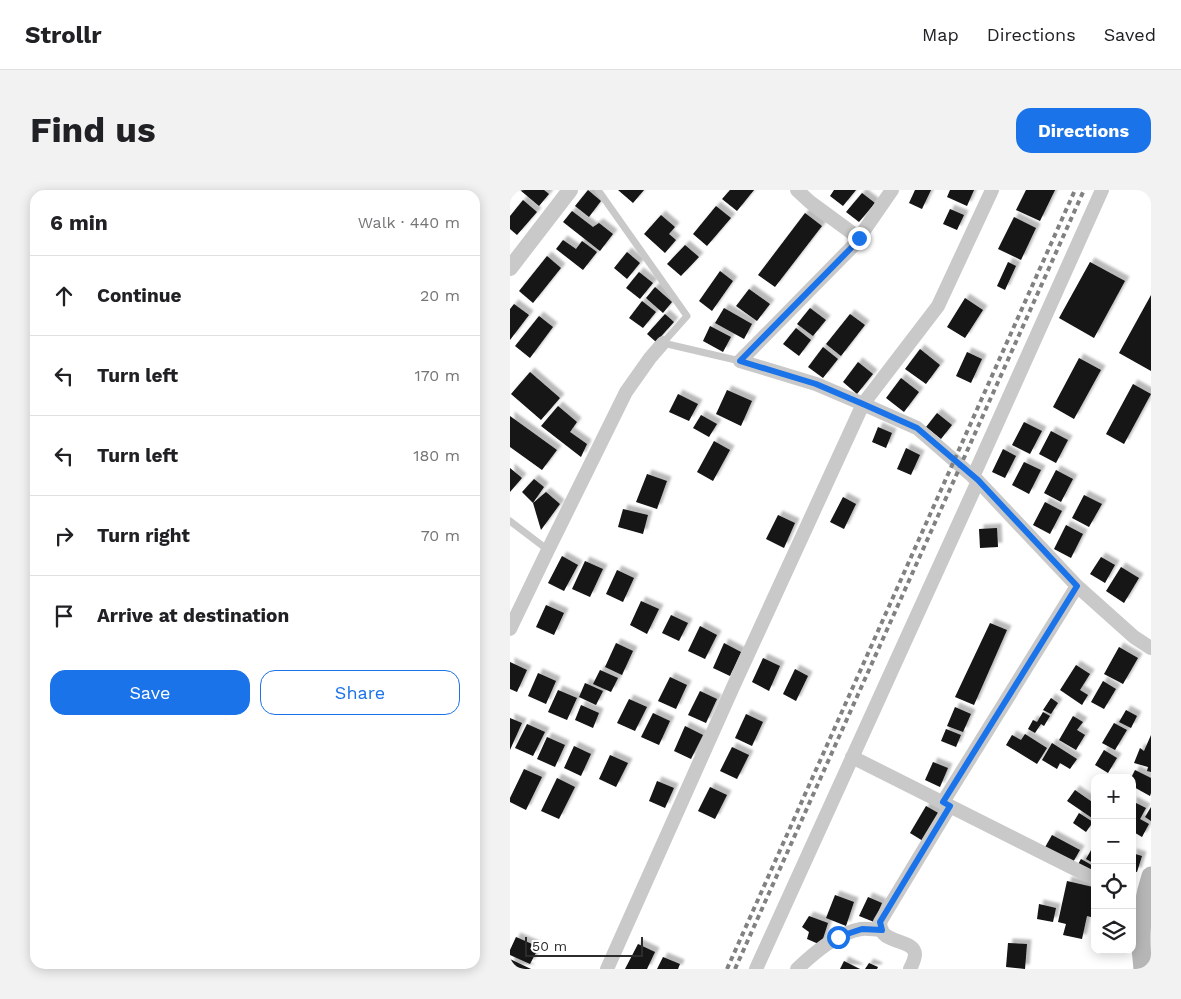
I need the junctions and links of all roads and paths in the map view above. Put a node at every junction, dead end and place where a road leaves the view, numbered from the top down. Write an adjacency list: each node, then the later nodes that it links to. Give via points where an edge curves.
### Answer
1 (570, 190): 8 (street)
2 (598, 190): 9 (lane, via 687,316)
3 (797, 190): 7 (street)
4 (892, 190): 7 (street)
5 (992, 190): 11 (street, via 938,306)
6 (1102, 190): 12 (street)
7 (859, 238): 10 (street)
8 (510, 268)
9 (663, 343): 10 (lane); 14 (street, via 626,392)
10 (740, 361): 11 (street, via 816,384)
11 (863, 404): 12 (street, via 917,428); 25 (street)
12 (975, 479): 15 (street); 18 (street)
13 (510, 521): 14 (lane)
14 (548, 550): 16 (street)
15 (1077, 586): 17 (street); 19 (street)
16 (510, 629)
17 (1151, 648)
18 (852, 757): 19 (street); 24 (street)
19 (946, 804): 21 (street); 23 (street, via 880,922)
20 (1151, 876): 22 (main road)
21 (1091, 877)
22 (1142, 914): 28 (main road)
23 (882, 930): 26 (street, via 862,929 838,937); 27 (street, via 889,938 910,946 914,951)
24 (762, 967)
25 (607, 969)
26 (797, 969)
27 (910, 969)
28 (1143, 969)

